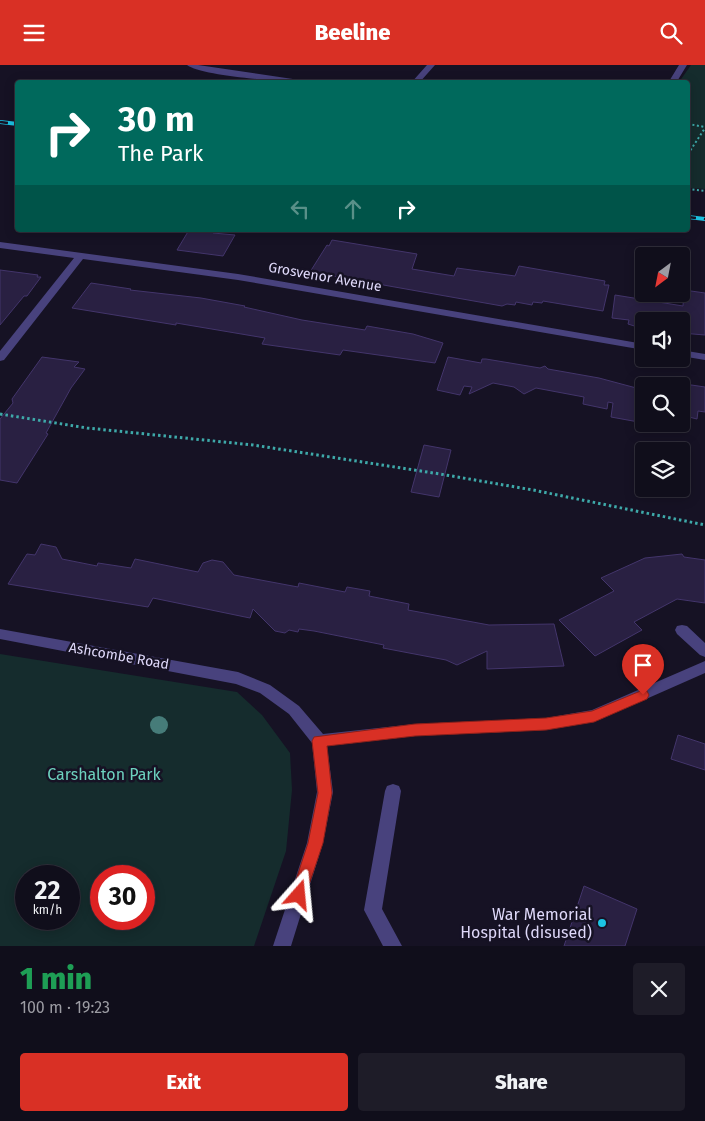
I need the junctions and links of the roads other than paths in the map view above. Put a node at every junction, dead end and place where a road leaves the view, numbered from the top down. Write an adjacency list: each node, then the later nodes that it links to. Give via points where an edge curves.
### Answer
1 (191, 65): 4 (street)
2 (431, 65): 5 (street)
3 (683, 65): 6 (street)
4 (292, 80)
5 (417, 80)
6 (674, 80)
7 (0, 245): 8 (street, Grosvenor Avenue)
8 (80, 255): 9 (street, Grosvenor Avenue, via 238,277); 12 (street)
9 (635, 345)
10 (690, 354): 11 (street)
11 (705, 357)
12 (0, 358)
13 (682, 630): 15 (street)
14 (0, 634): 17 (street, Ashcombe Road, via 238,678 265,689 294,709)
15 (705, 651)
16 (705, 667): 17 (street, via 594,716 546,724 415,730)
17 (319, 741): 19 (street, via 325,793 315,843)
18 (393, 791): 20 (street, via 373,910)
19 (282, 946)
20 (393, 946)

